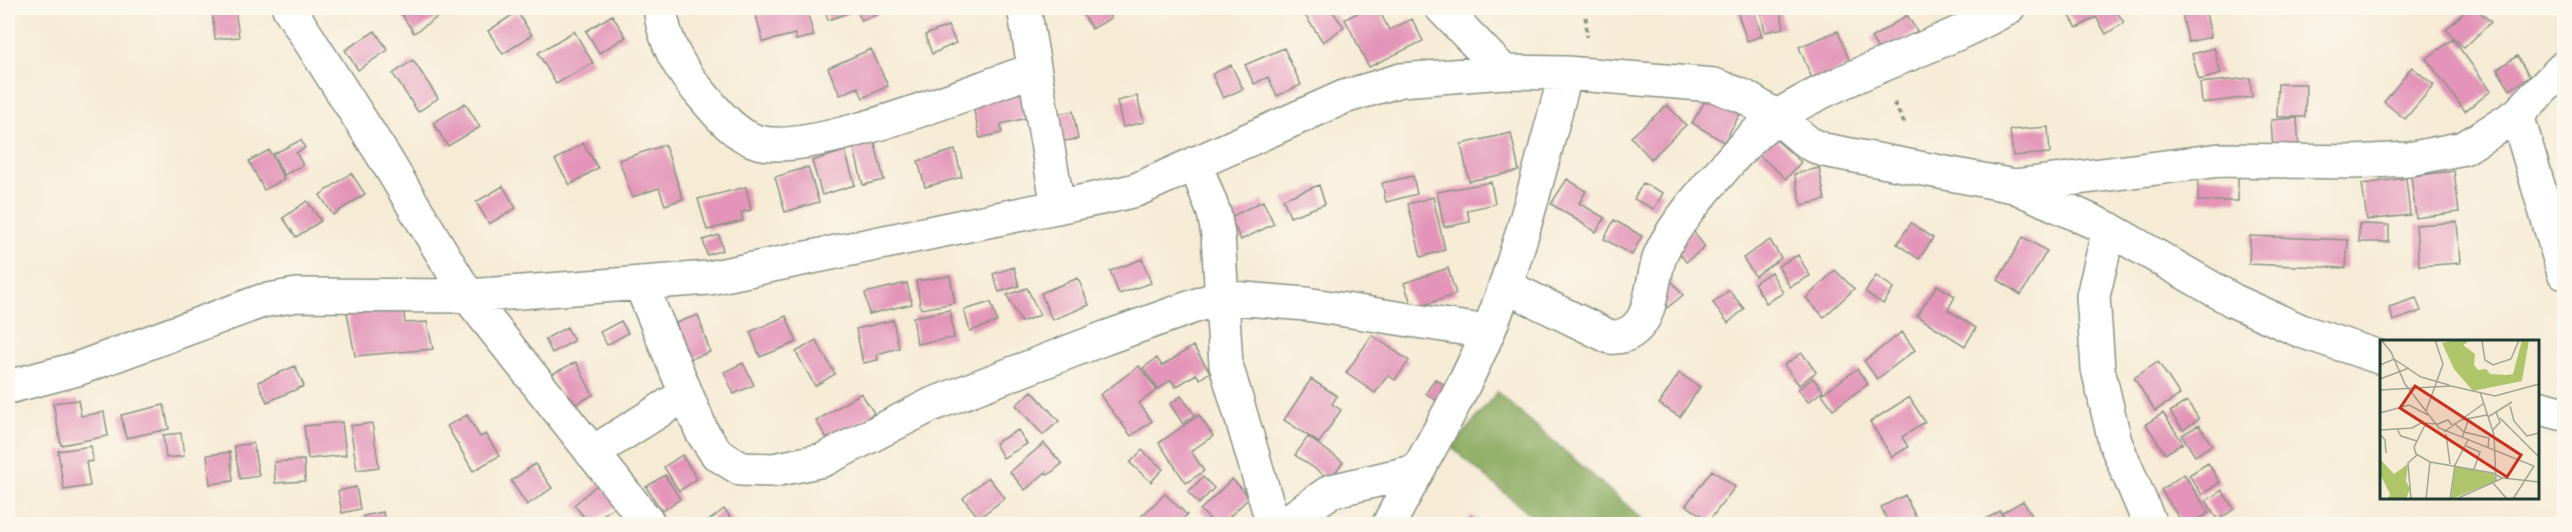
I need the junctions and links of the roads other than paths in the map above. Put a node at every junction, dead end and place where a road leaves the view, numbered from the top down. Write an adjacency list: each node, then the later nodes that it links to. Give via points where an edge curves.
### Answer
1 (289, 8): 20 (street)
2 (660, 8): 8 (street, via 679,67 725,121 758,142 792,145 873,125)
3 (1024, 8): 8 (street)
4 (1442, 8): 9 (street)
5 (2008, 8): 6 (street)
6 (1977, 16): 12 (street)
7 (2565, 67): 11 (street)
8 (1034, 70): 15 (street)
9 (1504, 72): 10 (street); 13 (street, via 1401,80 1344,97)
10 (1566, 73): 12 (street, via 1714,85); 19 (street)
11 (2517, 115): 14 (street, via 2464,148 2409,159 2220,159); 17 (street)
12 (1777, 117): 14 (street, via 1808,143 1824,150); 19 (street, via 1744,144 1667,243 1655,269 1648,310 1643,321 1628,333 1610,337)
13 (1195, 163): 15 (street, via 1136,190); 21 (street, via 1214,213)
14 (2014, 186): 16 (street)
15 (1058, 207): 18 (street, via 709,278)
16 (2109, 229): 23 (street, via 2234,301 2301,331); 34 (street, via 2093,296 2098,369 2115,442)
17 (2565, 273)
18 (641, 285): 20 (street); 25 (street)
19 (1505, 286): 22 (street)
20 (468, 296): 24 (street, via 297,295 262,301 77,369); 28 (street)
21 (1220, 297): 22 (street, via 1306,304); 25 (street, via 931,405 823,460 774,470 741,469 717,454 702,432); 31 (street, via 1226,365)
22 (1488, 332): 29 (street)
23 (2380, 357)
24 (8, 387)
25 (686, 394): 28 (street)
26 (2539, 407): 27 (street)
27 (2565, 414)
28 (592, 453): 30 (street)
29 (1417, 471): 32 (street, via 1331,491); 33 (street)
30 (649, 525)
31 (1273, 525)
32 (1284, 525)
33 (1389, 525)
34 (2150, 525)

